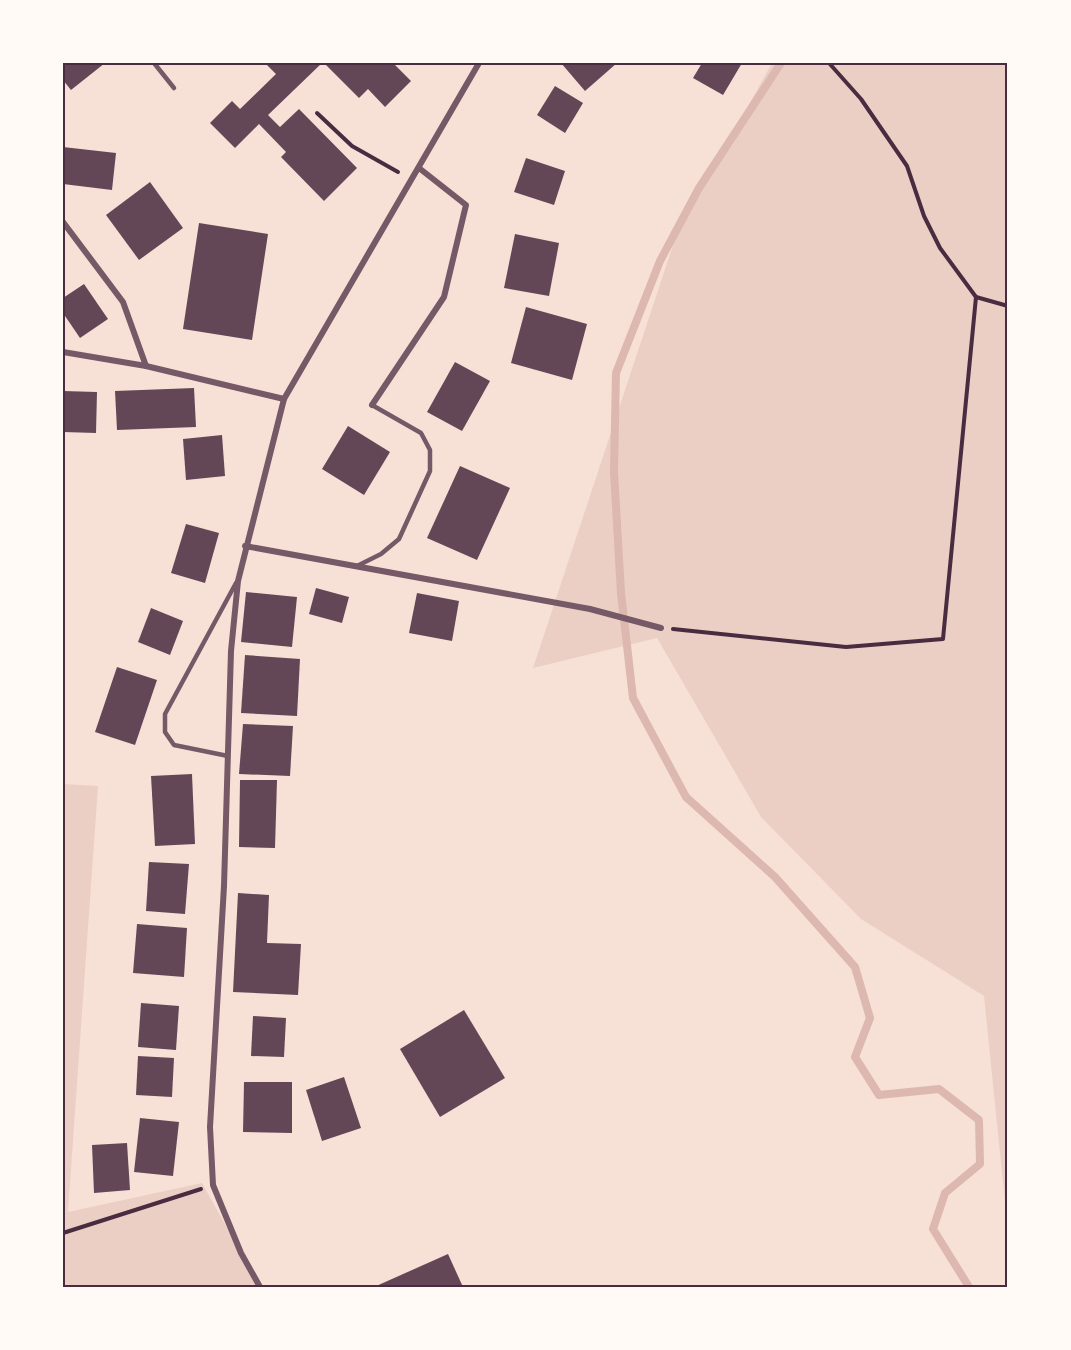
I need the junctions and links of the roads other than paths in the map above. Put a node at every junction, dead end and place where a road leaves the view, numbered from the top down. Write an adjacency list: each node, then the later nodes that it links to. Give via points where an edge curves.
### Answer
1 (154, 63): 3 (lane)
2 (479, 63): 4 (street)
3 (174, 88)
4 (419, 168): 8 (street); 9 (street, via 466,205 444,297)
5 (63, 222): 7 (street, via 123,302)
6 (63, 352): 7 (street)
7 (146, 366): 8 (street)
8 (284, 399): 10 (street)
9 (372, 405): 11 (lane, via 421,432 430,450 430,471 399,539 381,554)
10 (245, 546): 11 (street); 12 (street)
11 (356, 566): 13 (street, via 590,609)
12 (238, 580): 14 (street); 14 (lane, via 165,714 165,732 174,745)
13 (661, 628)
14 (228, 756): 15 (street, via 210,1128 213,1185 241,1253)
15 (260, 1287)

